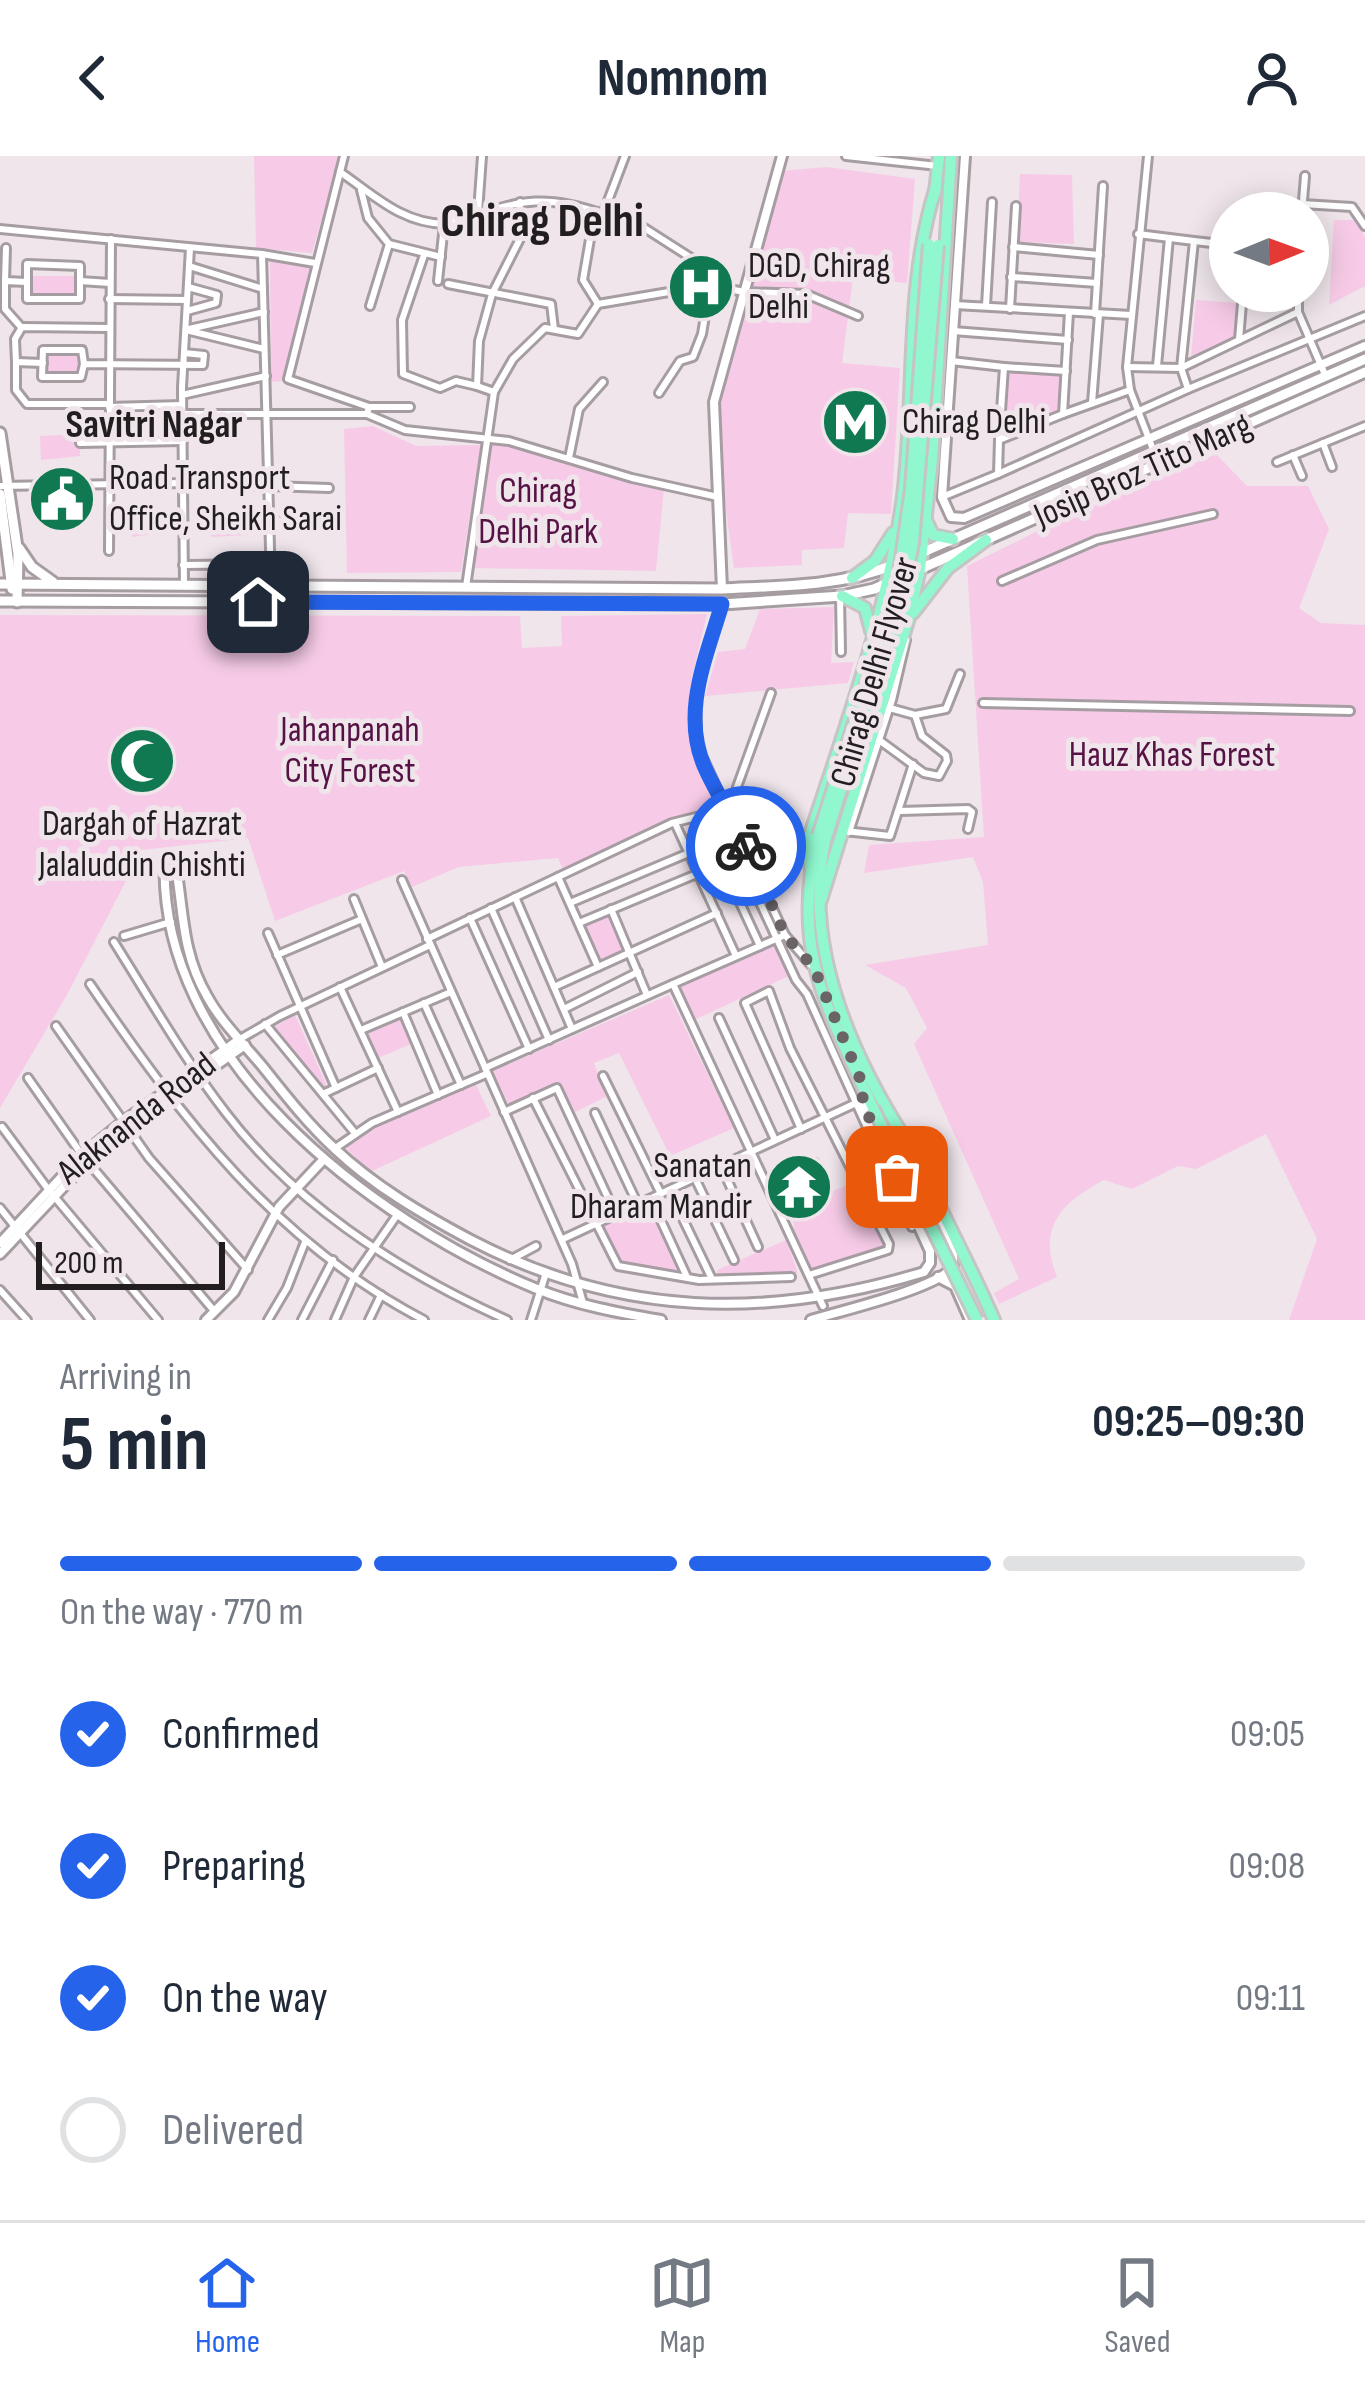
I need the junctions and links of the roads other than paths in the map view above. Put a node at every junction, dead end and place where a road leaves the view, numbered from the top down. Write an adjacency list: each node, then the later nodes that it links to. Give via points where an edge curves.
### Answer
1 (344, 156): 10 (street)
2 (482, 156): 21 (street)
3 (625, 156): 18 (street)
4 (782, 156): 52 (street)
5 (846, 156): 9 (street)
6 (950, 156): 13 (main road); 32 (main road, Chirag Delhi Flyover)
7 (1148, 156): 26 (street)
8 (964, 159): 13 (street); 57 (street)
9 (939, 161): 13 (main road)
10 (340, 172): 12 (street); 40 (street)
11 (1305, 176): 15 (street)
12 (360, 186): 23 (street, via 404,217); 31 (street, via 368,218)
13 (943, 186): 32 (main road, Chirag Delhi Flyover); 57 (main road); 103 (main road, via 918,259)
14 (1103, 186): 38 (street)
15 (1304, 192)
16 (520, 202): 21 (street); 22 (street, via 566,201); 53 (street, via 527,225)
17 (992, 202): 59 (street)
18 (607, 204): 22 (street); 50 (street, via 696,261)
19 (1016, 206): 33 (street)
20 (1329, 207): 24 (street, via 1352,207)
21 (478, 214): 23 (street)
22 (603, 214): 56 (street, via 583,280)
23 (445, 224): 39 (street)
24 (1365, 226)
25 (0, 229): 28 (street)
26 (1138, 234): 27 (street); 67 (street)
27 (1169, 238): 29 (street); 91 (street)
28 (110, 239): 35 (street); 46 (street)
29 (1194, 242): 30 (street); 92 (street)
30 (1209, 243)
31 (389, 244): 37 (street); 58 (street)
32 (933, 244): 181 (main road, Chirag Delhi Flyover, bridge, via 897,587)
33 (1013, 247): 38 (street); 42 (street)
34 (6, 248): 43 (street)
35 (190, 248): 36 (street); 41 (street)
36 (262, 254): 40 (street); 51 (street)
37 (424, 255): 39 (street); 98 (street, via 402,320 403,374 440,388 456,381)
38 (1100, 255): 47 (street)
39 (441, 257): 53 (street, via 443,282)
40 (315, 263): 109 (street, via 288,379)
41 (189, 266): 49 (street); 51 (street)
42 (1011, 277): 47 (street); 60 (street)
43 (5, 281): 45 (street); 70 (street, via 5,309)
44 (80, 281): 45 (street, via 80,266 27,264); 45 (street, via 80,299 27,299); 46 (street)
45 (27, 282)
46 (110, 283): 54 (street)
47 (1099, 283): 66 (street)
48 (710, 284): 50 (street); 52 (street); 102 (street, via 693,357 680,361)
49 (188, 287): 55 (street); 61 (street, via 217,295 216,303)
50 (690, 287): 56 (street)
51 (263, 289): 62 (street)
52 (744, 292): 68 (street, via 806,294); 134 (street, via 714,402)
53 (492, 294): 72 (street, via 551,304); 98 (street)
54 (110, 299): 55 (street); 71 (street)
55 (187, 300): 61 (street)
56 (598, 304): 72 (street, via 578,334)
57 (948, 305): 59 (street); 74 (street); 104 (main road)
58 (370, 307)
59 (986, 307): 60 (street)
60 (1010, 308): 63 (street)
61 (187, 311): 73 (street)
62 (264, 312): 73 (street); 79 (street)
63 (1069, 312): 66 (street); 75 (street)
64 (1242, 312): 76 (street)
65 (1298, 312): 76 (street); 77 (street)
66 (1097, 314): 67 (street); 105 (street)
67 (1132, 315): 90 (street)
68 (858, 316)
69 (1365, 316): 77 (street)
70 (22, 327): 71 (street); 83 (street)
71 (109, 328): 88 (street)
72 (554, 329): 101 (street, via 545,328 514,359)
73 (186, 330): 79 (street); 80 (street)
74 (953, 331): 75 (street); 82 (street)
75 (1068, 340): 93 (street)
76 (1240, 340): 92 (street)
77 (1310, 340): 86 (street); 99 (street)
78 (1365, 346): 86 (street)
79 (265, 349): 95 (street)
80 (184, 353): 87 (street); 87 (street, via 204,355 203,365)
81 (1365, 359): 96 (main road, Josip Broz Tito Marg)
82 (951, 361): 89 (street); 135 (street)
83 (16, 362): 84 (street); 107 (street, via 16,390 26,404)
84 (43, 363): 85 (street, via 43,350 82,350); 85 (street, via 42,377 81,377)
85 (84, 364): 88 (street)
86 (1321, 365): 96 (street); 117 (street)
87 (184, 366): 88 (street); 106 (street)
88 (108, 367): 107 (street)
89 (1004, 367): 93 (street); 116 (street)
90 (1127, 367): 91 (street); 100 (street)
91 (1157, 368): 92 (street)
92 (1181, 368): 99 (street)
93 (1066, 371): 110 (street)
94 (1365, 372): 142 (main road, Josip Broz Tito Marg)
95 (266, 376): 106 (street); 112 (street)
96 (1326, 378): 122 (main road, Josip Broz Tito Marg)
97 (603, 382): 124 (street, via 580,409)
98 (477, 386): 101 (street)
99 (1188, 389): 111 (street)
100 (1130, 390): 105 (street); 111 (street)
101 (494, 392): 115 (street)
102 (659, 393)
103 (909, 399): 104 (main road); 137 (main road)
104 (936, 401): 138 (main road)
105 (1092, 403): 110 (street)
106 (182, 405): 107 (street); 112 (street); 118 (street)
107 (109, 406): 119 (street)
108 (410, 407): 109 (street)
109 (368, 411): 112 (street); 115 (street, via 405,430)
110 (1063, 414): 116 (street)
111 (1138, 415): 117 (street); 127 (street)
112 (267, 416): 131 (street)
113 (1365, 426): 121 (street)
114 (0, 434): 132 (main road)
115 (487, 438): 124 (street); 158 (street)
116 (999, 440): 127 (street)
117 (1148, 440): 122 (street); 135 (street, via 960,519 947,514)
118 (183, 441): 119 (street); 129 (street)
119 (109, 442): 120 (street); 130 (street)
120 (80, 443)
121 (1322, 443): 123 (street); 126 (street)
122 (1154, 452): 141 (main road, Josip Broz Tito Marg)
123 (1293, 455): 125 (street); 128 (street)
124 (569, 459): 134 (street)
125 (1277, 462)
126 (1332, 467)
127 (998, 474): 135 (street)
128 (1302, 476)
129 (183, 483): 130 (street); 131 (street); 147 (street)
130 (110, 484): 132 (street); 144 (street)
131 (268, 486): 133 (street); 139 (street)
132 (4, 488): 143 (main road)
133 (329, 488)
134 (718, 497): 159 (street)
135 (942, 497)
136 (1213, 514): 152 (street, via 1096,540)
137 (900, 517): 148 (main road); 151 (main road, via 888,545)
138 (926, 518): 141 (main road, via 933,535); 145 (main road)
139 (269, 521): 140 (street); 146 (street)
140 (298, 522)
141 (953, 539): 145 (main road, Josip Broz Tito Marg)
142 (986, 540): 150 (main road, Josip Broz Tito Marg); 164 (main road, via 948,568)
143 (11, 545): 149 (main road); 153 (main road); 155 (main road)
144 (109, 550)
145 (923, 552): 148 (main road, Josip Broz Tito Marg); 150 (main road)
146 (271, 564): 147 (street); 157 (street)
147 (183, 565): 156 (street)
148 (893, 565): 151 (main road, Josip Broz Tito Marg); 154 (main road)
149 (0, 567)
150 (920, 569): 154 (main road, Josip Broz Tito Marg); 164 (main road)
151 (852, 578): 159 (main road, Josip Broz Tito Marg)
152 (1002, 581)
153 (54, 583): 155 (main road, Josip Broz Tito Marg); 156 (main road, Josip Broz Tito Marg)
154 (889, 583): 160 (main road, Josip Broz Tito Marg); 166 (main road)
155 (10, 584): 162 (main road)
156 (184, 584): 157 (main road, Josip Broz Tito Marg)
157 (272, 585): 158 (main road, Josip Broz Tito Marg)
158 (466, 586): 159 (main road, Josip Broz Tito Marg)
159 (722, 589)
160 (841, 596): 163 (main road, Josip Broz Tito Marg); 165 (street); 166 (main road, via 869,615)
161 (0, 602): 162 (main road, Josip Broz Tito Marg)
162 (17, 602): 163 (main road, Josip Broz Tito Marg)
163 (722, 604): 177 (street, via 693,722 706,771)
164 (908, 621): 171 (main road)
165 (842, 652)
166 (868, 652): 169 (main road)
167 (959, 674): 173 (street, via 946,709)
168 (771, 693): 177 (street, via 737,787)
169 (856, 694): 171 (main road, via 872,686); 184 (main road, via 808,841)
170 (983, 704): 172 (street)
171 (884, 706): 173 (street); 174 (main road)
172 (1350, 711)
173 (915, 715): 175 (street, via 922,736 947,761 939,776)
174 (875, 737): 175 (street); 180 (main road)
175 (913, 764): 176 (street)
176 (900, 811): 179 (street, via 968,809); 180 (street, via 886,838)
177 (734, 819): 201 (street)
178 (675, 823): 182 (street, via 701,816); 183 (street); 186 (street)
179 (968, 829)
180 (845, 831): 190 (main road)
181 (821, 838): 184 (main road, Chirag Delhi Flyover); 190 (main road, Chirag Delhi Flyover)
182 (713, 842): 183 (street); 201 (street, via 724,835 734,842); 204 (street)
183 (689, 852): 185 (street); 191 (street)
184 (810, 866): 210 (main road)
185 (699, 873): 193 (street); 194 (street)
186 (558, 877): 188 (street); 191 (street)
187 (402, 880): 203 (street)
188 (515, 897): 192 (street); 215 (street)
189 (355, 899): 196 (street)
190 (820, 900): 250 (main road, via 836,1002)
191 (570, 903): 198 (street)
192 (491, 908): 195 (street); 227 (street)
193 (611, 909): 198 (street); 205 (street)
194 (717, 913): 205 (street); 207 (street)
195 (470, 918): 203 (street); 229 (street)
196 (362, 919): 206 (street); 208 (street)
197 (171, 922): 200 (street); 228 (street, via 164,861 170,854 196,972); 230 (street, via 187,978)
198 (578, 923): 209 (street)
199 (268, 933): 206 (street)
200 (124, 937)
201 (781, 937): 204 (street); 210 (street); 243 (street)
202 (114, 942): 233 (street)
203 (428, 942): 208 (street); 216 (street)
204 (760, 946): 207 (street)
205 (630, 953): 209 (street); 211 (street)
206 (277, 955): 219 (street)
207 (736, 956): 213 (street)
208 (382, 967): 214 (street)
209 (598, 967): 215 (street)
210 (814, 968): 238 (main road)
211 (638, 972): 217 (street); 220 (street)
212 (90, 984): 241 (street)
213 (673, 984): 217 (street); 255 (street)
214 (340, 987): 219 (street); 226 (street)
215 (554, 987): 220 (street)
216 (451, 992): 218 (street); 232 (street)
217 (647, 995): 225 (street)
218 (424, 1004): 221 (street); 236 (street)
219 (300, 1007): 223 (street); 237 (street)
220 (564, 1009): 225 (street)
221 (403, 1012): 226 (street); 240 (street)
222 (719, 1018): 253 (street)
223 (265, 1024): 228 (street); 239 (street)
224 (56, 1026): 248 (street)
225 (572, 1029): 227 (street)
226 (360, 1030): 231 (street)
227 (549, 1040): 229 (street)
228 (243, 1042): 230 (street, Alaknanda Road); 254 (street)
229 (529, 1048): 232 (street)
230 (229, 1052): 233 (street, Alaknanda Road); 257 (street)
231 (378, 1068): 237 (street); 244 (street)
232 (486, 1071): 236 (street); 245 (street)
233 (198, 1073): 241 (street, Alaknanda Road); 262 (street)
234 (603, 1076): 264 (street)
235 (28, 1078): 256 (street)
236 (461, 1085): 240 (street)
237 (336, 1088): 239 (street)
238 (864, 1088): 269 (street, via 862,1102); 317 (main road, bridge)
239 (323, 1094): 252 (street)
240 (438, 1095): 244 (street)
241 (166, 1096): 248 (street, Alaknanda Road); 270 (street)
242 (533, 1098): 245 (street); 272 (street, via 560,1090); 273 (street)
243 (854, 1104): 247 (street); 274 (street)
244 (398, 1112): 252 (street)
245 (504, 1112): 277 (street)
246 (595, 1113): 266 (street)
247 (824, 1118): 251 (street); 251 (street, via 769,991 746,1004); 287 (street, via 889,1247)
248 (126, 1124): 256 (street, Alaknanda Road); 286 (street)
249 (2, 1126): 263 (street)
250 (897, 1128): 268 (street); 318 (main road)
251 (801, 1129): 253 (street)
252 (354, 1132): 254 (street)
253 (776, 1141): 255 (street)
254 (334, 1149): 284 (street, via 408,1204)
255 (752, 1151): 259 (street); 261 (street)
256 (84, 1158): 263 (street, Alaknanda Road); 301 (street)
257 (323, 1159): 262 (street); 271 (street)
258 (815, 1163): 261 (street)
259 (721, 1166): 260 (street); 281 (street)
260 (695, 1178): 264 (street); 285 (street)
261 (768, 1186): 287 (street)
262 (297, 1189): 270 (street); 280 (street)
263 (50, 1192): 275 (street, Alaknanda Road); 306 (street)
264 (665, 1192): 265 (street); 293 (street)
265 (651, 1199): 266 (street); 292 (street)
266 (638, 1204): 272 (street)
267 (0, 1208): 275 (street)
268 (931, 1208): 269 (street, via 924,1220); 289 (street, via 953,1255 951,1270)
269 (914, 1214): 299 (street, via 930,1251 924,1272)
270 (273, 1215): 276 (street); 286 (street)
271 (397, 1215): 280 (street); 296 (street)
272 (616, 1215): 273 (street)
273 (594, 1225): 277 (street); 292 (street, via 617,1266)
274 (912, 1227)
275 (15, 1230): 278 (street, Alaknanda Road); 282 (street); 305 (street)
276 (305, 1240): 283 (street); 308 (street)
277 (562, 1240): 295 (street)
278 (0, 1243)
279 (536, 1246): 284 (street)
280 (375, 1247): 290 (street); 314 (street)
281 (758, 1247)
282 (0, 1254)
283 (333, 1260): 290 (street); 309 (street)
284 (510, 1260): 288 (street)
285 (734, 1260)
286 (248, 1270): 301 (street)
287 (809, 1275): 299 (street)
288 (545, 1276): 295 (street); 296 (street)
289 (936, 1276): 302 (street, via 873,1302); 317 (street, via 955,1286)
290 (354, 1277): 297 (street); 310 (street)
291 (791, 1277): 293 (street)
292 (688, 1279): 293 (street)
293 (712, 1280)
294 (0, 1290): 304 (street)
295 (581, 1290): 298 (street); 303 (street)
296 (542, 1291): 298 (street); 315 (street)
297 (381, 1295): 300 (street); 311 (street)
298 (583, 1303): 316 (street)
299 (823, 1306): 302 (street)
300 (403, 1309): 312 (street); 313 (street)
301 (215, 1312): 307 (street)
302 (809, 1315)
303 (704, 1316)
304 (27, 1320)
305 (91, 1320)
306 (158, 1320)
307 (206, 1320)
308 (268, 1320)
309 (302, 1320)
310 (334, 1320)
311 (369, 1320)
312 (399, 1320)
313 (424, 1320)
314 (507, 1320)
315 (531, 1320)
316 (661, 1320)
317 (974, 1320)
318 (994, 1320)

